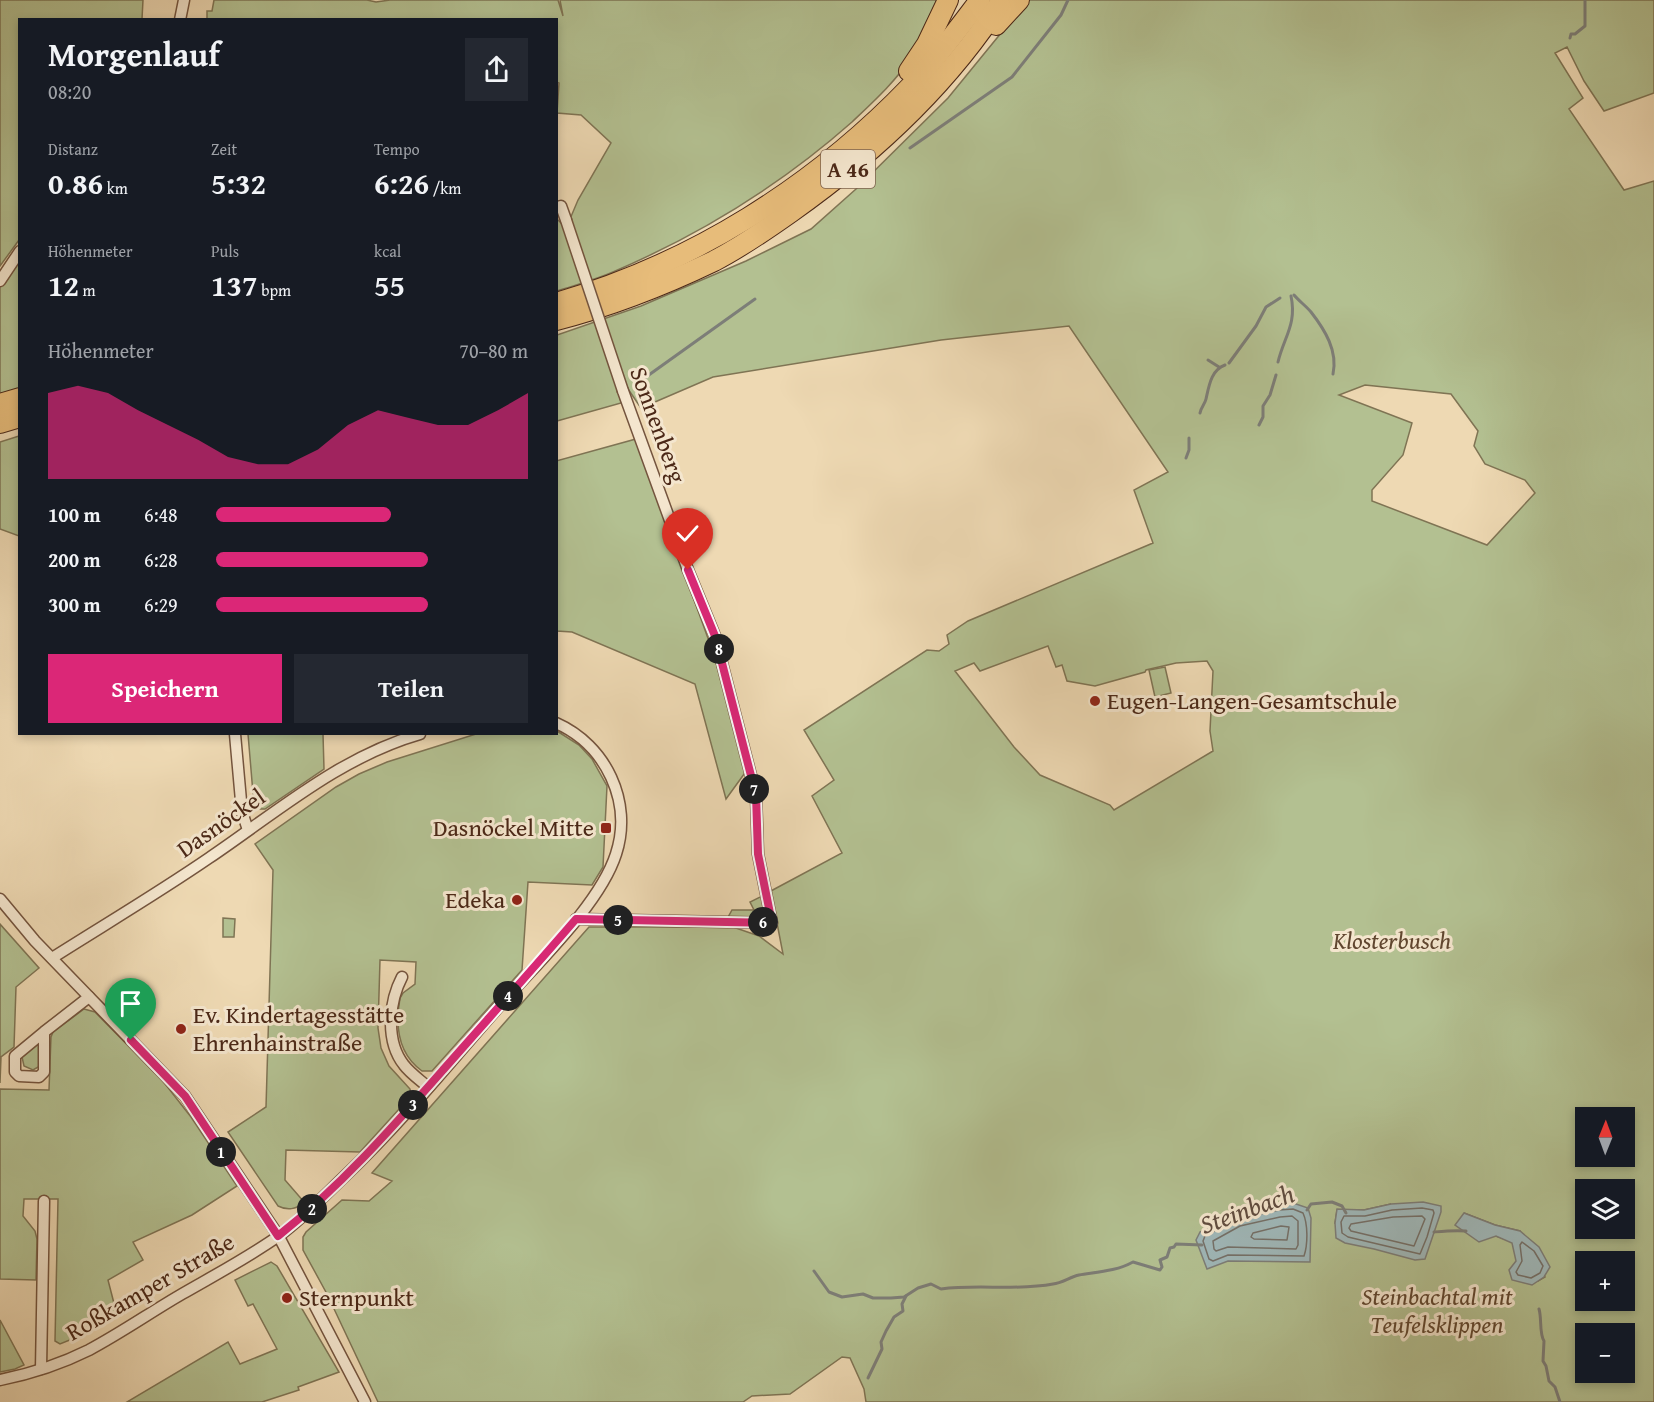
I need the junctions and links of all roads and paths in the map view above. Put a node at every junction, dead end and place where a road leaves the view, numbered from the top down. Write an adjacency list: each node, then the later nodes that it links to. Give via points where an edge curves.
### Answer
1 (184, 0): 6 (street)
2 (948, 0): 8 (highway, via 927,44)
3 (980, 0): 8 (highway, A 46, via 912,84)
4 (1002, 0): 7 (highway, A 46)
5 (1019, 0): 7 (highway)
6 (180, 18)
7 (962, 55): 13 (highway, A 46, via 886,137 823,190 770,227 670,281)
8 (881, 115): 12 (highway, A 46, via 810,176 738,224 651,269)
9 (559, 207): 23 (street, Sonnenberg, bridge, via 715,636 756,795 758,854 772,923)
10 (18, 254): 11 (street)
11 (0, 281)
12 (558, 302)
13 (558, 319)
14 (18, 399): 15 (highway)
15 (0, 404)
16 (18, 418): 17 (highway)
17 (0, 423)
18 (558, 724): 23 (street, via 580,737 603,763 615,783 621,816 615,858)
19 (235, 735): 21 (street, via 242,812)
20 (417, 735): 21 (street, Dasnöckel, via 344,765)
21 (248, 830): 24 (street, Dasnöckel)
22 (0, 899): 24 (street)
23 (576, 919): 28 (street)
24 (52, 958): 26 (street)
25 (402, 977): 28 (street, via 393,999 394,1048 404,1066)
26 (89, 997): 27 (street); 30 (street, via 185,1096)
27 (44, 1032)
28 (428, 1087): 30 (street, via 313,1209)
29 (44, 1201): 31 (street, Roßkamper Straße)
30 (278, 1236): 31 (street, Roßkamper Straße, via 88,1350); 33 (street)
31 (41, 1369): 32 (street, Roßkamper Straße)
32 (0, 1380)
33 (365, 1402)

